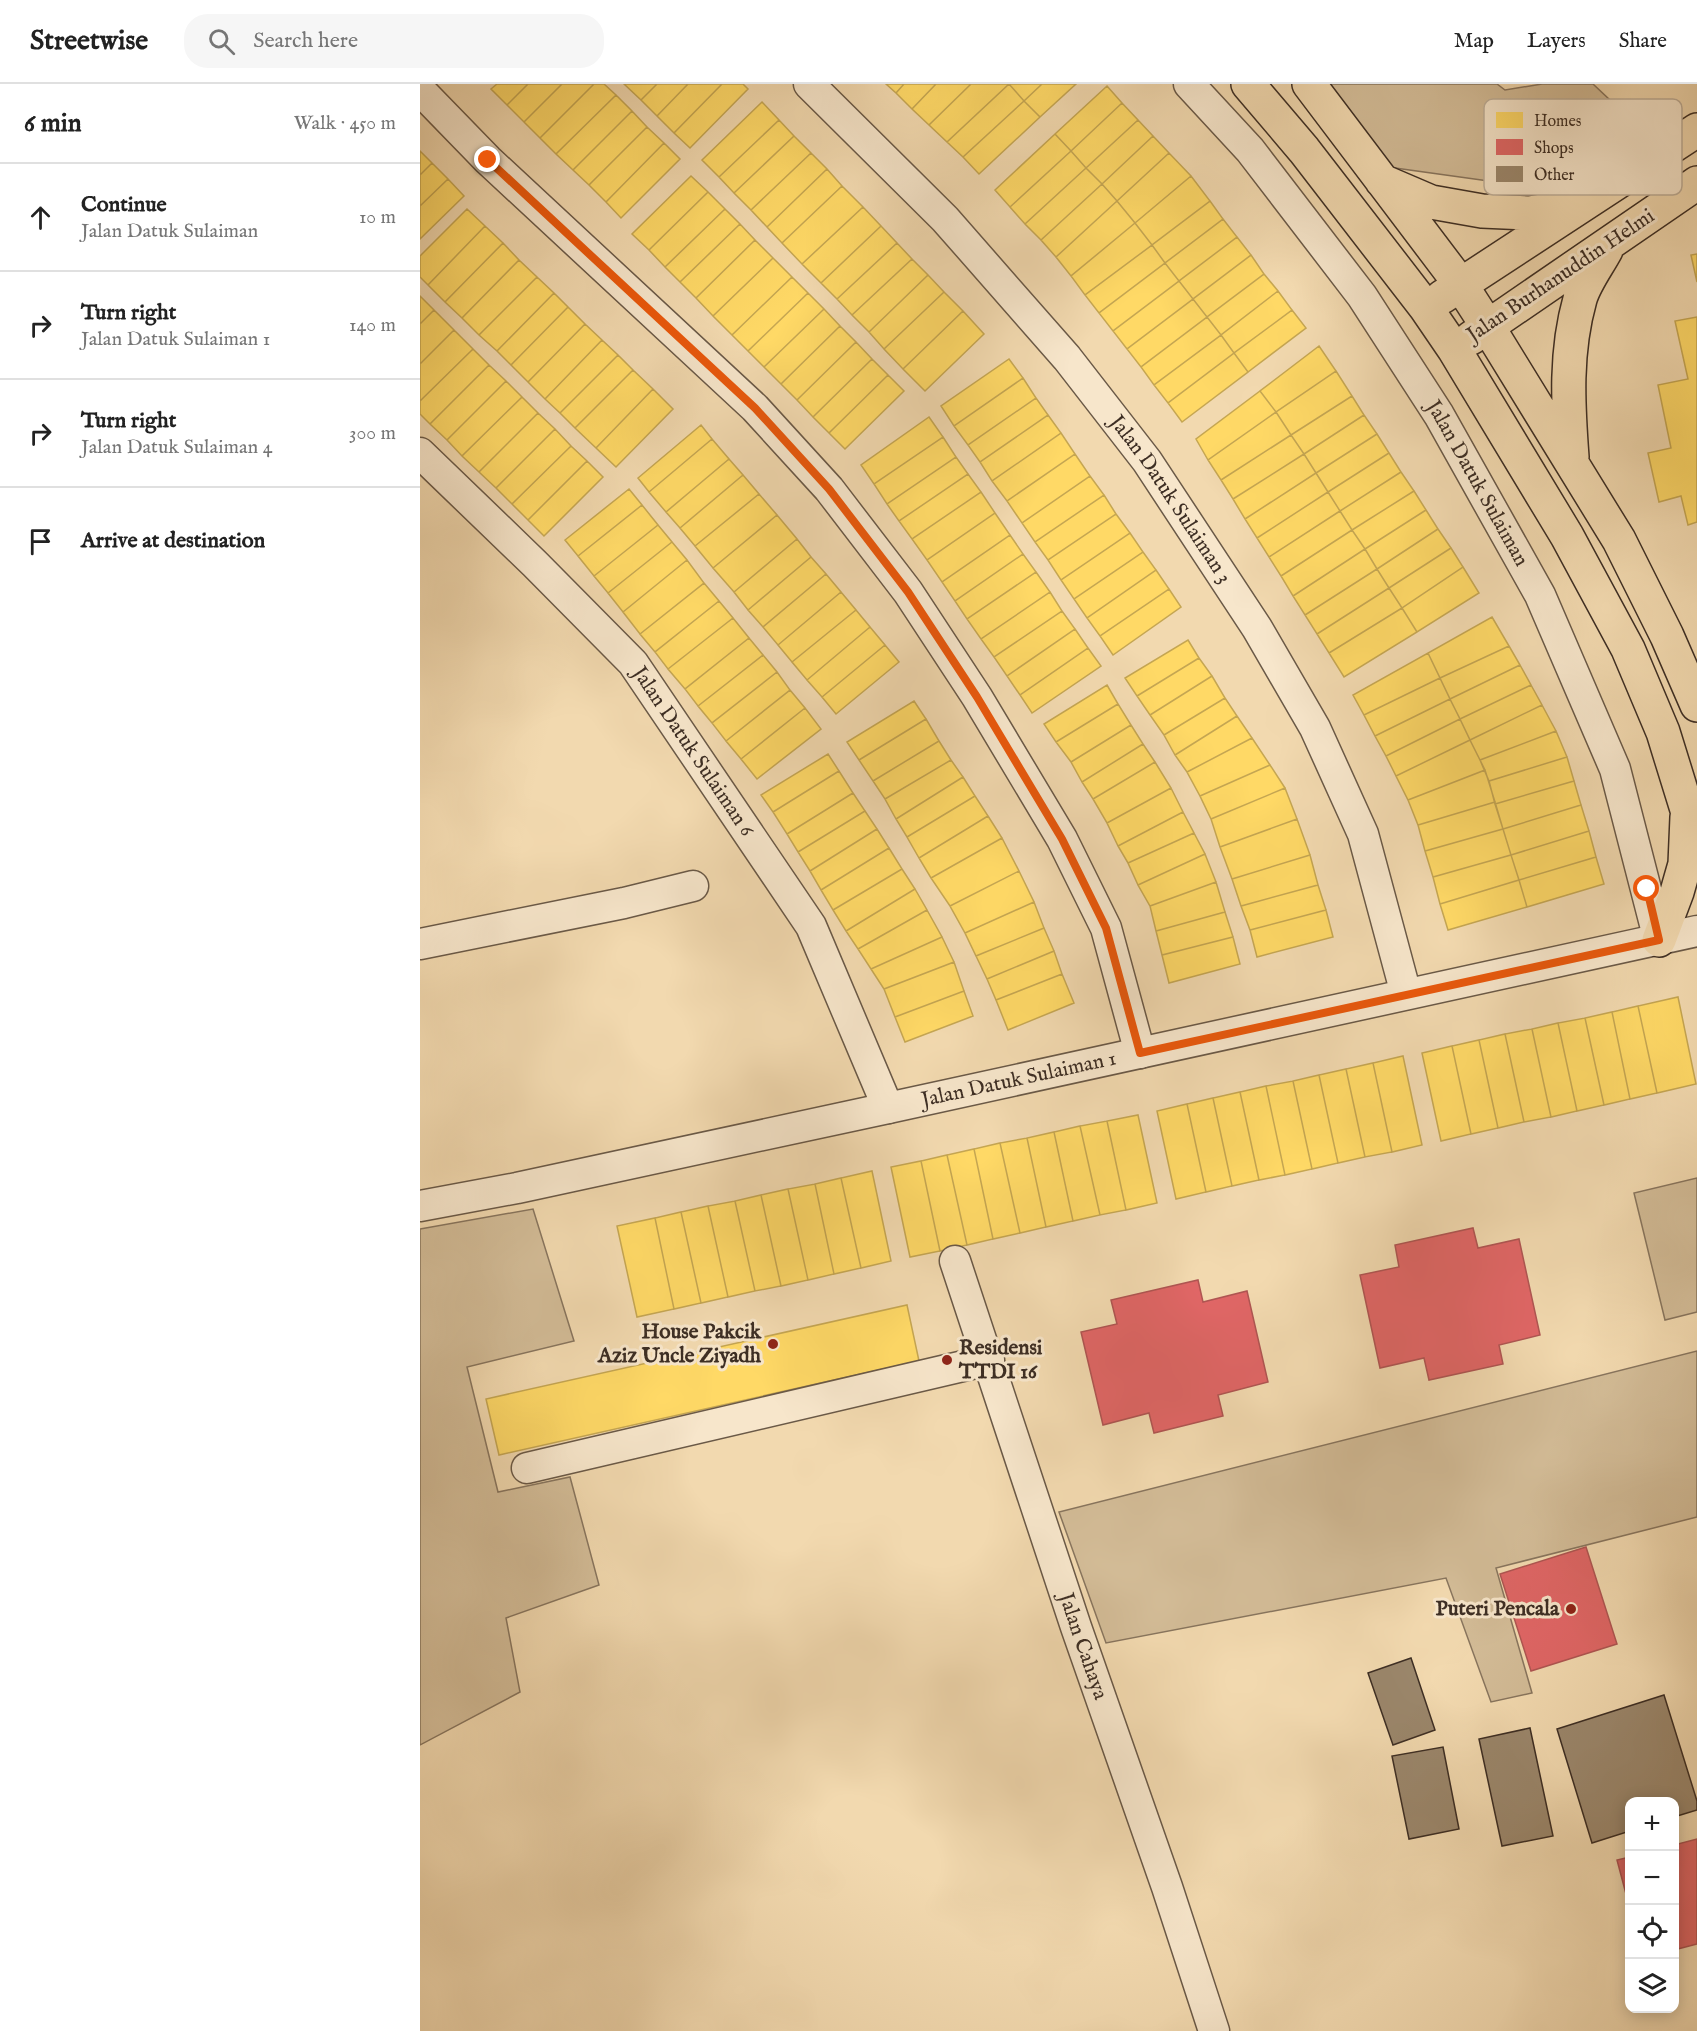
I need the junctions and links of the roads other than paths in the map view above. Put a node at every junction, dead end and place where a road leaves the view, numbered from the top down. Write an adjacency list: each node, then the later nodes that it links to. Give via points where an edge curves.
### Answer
1 (809, 84): 28 (street, Jalan Datuk Sulaiman 3, via 945,219 1067,358 1147,461 1257,628 1315,728 1363,834)
2 (1189, 84): 26 (street, Jalan Datuk Sulaiman, via 1250,150 1355,287 1439,415 1540,595 1615,769)
3 (1248, 84): 16 (main road)
4 (1309, 84): 8 (main road)
5 (420, 90): 29 (street, via 488,160 755,408 829,489 908,592 1062,839 1106,928)
6 (1697, 130): 7 (main road)
7 (1682, 140)
8 (1381, 180): 13 (main road, via 1431,202 1482,211 1529,213); 15 (main road)
9 (1697, 183): 10 (main road, Jalan Burhanuddin Helmi)
10 (1682, 193)
11 (1598, 195): 13 (main road)
12 (1680, 195): 14 (main road, Jalan Burhanuddin Helmi)
13 (1583, 205): 15 (main road)
14 (1610, 243): 17 (main road, Jalan Burhanuddin Helmi); 20 (main road, via 1580,297 1569,349)
15 (1461, 285): 16 (main road); 17 (main road)
16 (1426, 308): 18 (main road)
17 (1488, 327): 18 (main road, Jalan Burhanuddin Helmi); 20 (main road)
18 (1454, 349): 22 (main road, via 1567,536 1628,649 1663,732)
19 (420, 453): 30 (street, Jalan Datuk Sulaiman 6, via 633,663 811,926)
20 (1573, 464): 21 (main road, via 1619,540)
21 (1697, 705)
22 (1687, 811): 23 (main road); 26 (main road, via 1685,864)
23 (1697, 842)
24 (693, 885): 27 (street, via 624,903)
25 (1697, 930): 26 (street, Jalan Datuk Sulaiman 1)
26 (1659, 940): 28 (street, Jalan Datuk Sulaiman 1)
27 (420, 944)
28 (1406, 994): 29 (street, Jalan Datuk Sulaiman 1)
29 (1140, 1053): 30 (street, Jalan Datuk Sulaiman 1)
30 (888, 1108): 31 (street, Jalan Datuk Sulaiman 1)
31 (420, 1206)
32 (955, 1261): 33 (street, Jalan Cahaya)
33 (989, 1360): 34 (street); 35 (street, Jalan Cahaya)
34 (527, 1468)
35 (1214, 2031)

